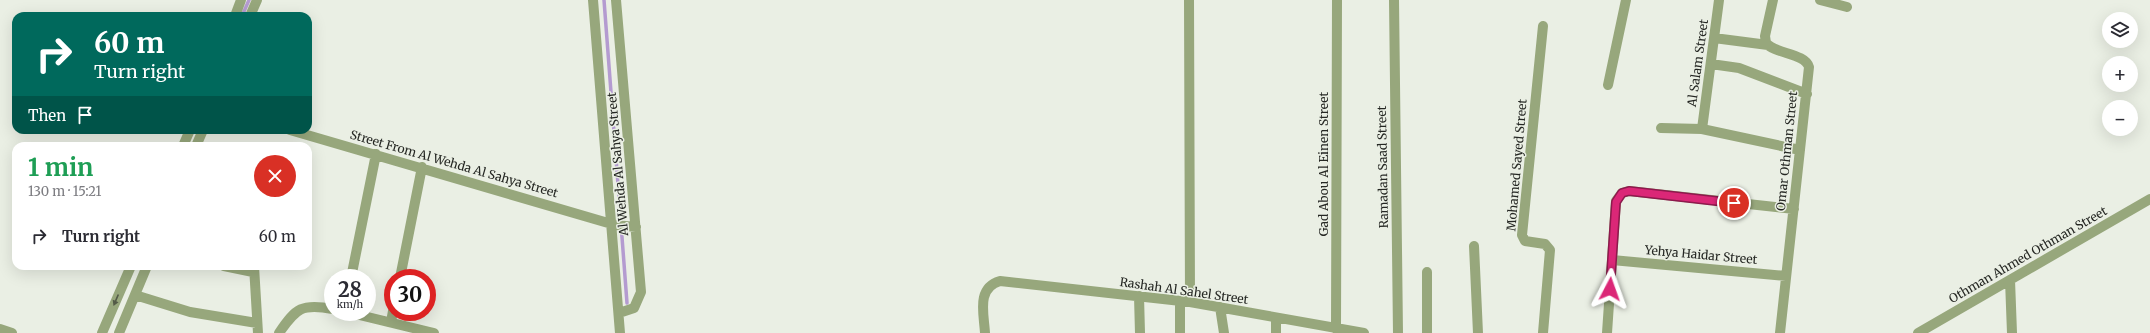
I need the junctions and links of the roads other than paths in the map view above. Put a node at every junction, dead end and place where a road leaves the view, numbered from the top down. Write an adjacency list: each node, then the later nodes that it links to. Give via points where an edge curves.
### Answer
1 (241, 0): 13 (street)
2 (257, 0): 14 (street)
3 (593, 0): 29 (street, Al Wehda Al Sahya Street)
4 (616, 0): 30 (street, Al Wehda Al Sahya Street)
5 (1189, 0): 43 (street)
6 (1337, 0): 52 (street, Gad Abou Al Einen Street)
7 (1394, 0): 65 (street, Ramadan Saad Street)
8 (1626, 0): 19 (street)
9 (1719, 0): 16 (street, Al Salam Street)
10 (1773, 0): 17 (street, via 1766,36)
11 (1820, 0): 12 (street)
12 (1847, 7)
13 (236, 12)
14 (252, 12)
15 (1543, 26): 68 (street, Mohamed Sayed Street, via 1522,235 1525,241 1545,244 1550,250)
16 (1714, 38): 17 (street); 18 (street, Al Salam Street)
17 (1768, 45): 20 (street, Omar Othman Street, via 1807,62)
18 (1711, 64): 20 (street, via 1739,68); 22 (street, Al Salam Street)
19 (1608, 85)
20 (1807, 94): 24 (street, Omar Othman Street)
21 (1661, 128): 22 (street)
22 (1702, 129): 24 (street)
23 (304, 134): 25 (street, Street From Al Wehda Al Sahya Street)
24 (1800, 150): 28 (street, Omar Othman Street)
25 (376, 154): 26 (street, Street From Al Wehda Al Sahya Street); 33 (street)
26 (422, 167): 29 (street, Street From Al Wehda Al Sahya Street); 34 (street)
27 (2150, 199): 40 (street, Othman Ahmed Othman Street)
28 (1794, 209): 32 (street, via 1629,191 1622,193 1616,202); 39 (street, Omar Othman Street)
29 (617, 226): 30 (street); 46 (street, Al Wehda Al Sahya Street)
30 (636, 227): 46 (street, Al Wehda Al Sahya Street, via 641,292 634,308)
31 (1474, 246): 67 (street)
32 (1612, 260): 39 (street, Yehya Haidar Street); 69 (street)
33 (353, 269)
34 (402, 269)
35 (129, 270): 54 (street, one-way to 54)
36 (145, 270): 41 (street)
37 (254, 270): 50 (street)
38 (1427, 272): 66 (street)
39 (1786, 276): 70 (street, Omar Othman Street)
40 (2010, 280): 71 (street, Othman Ahmed Othman Street); 72 (street)
41 (135, 295): 50 (street, via 190,312); 55 (street)
42 (1139, 296): 43 (street, Rashah Al Sahel Street); 59 (street, Rashah Al Sahel Street, via 1000,281 990,286 984,295); 60 (street)
43 (1185, 301): 45 (street, Rashah Al Sahel Street); 61 (street)
44 (324, 307): 56 (street, via 316,305 298,310)
45 (1220, 307): 47 (street, Rashah Al Sahel Street); 62 (street)
46 (619, 313): 58 (street, Al Wehda Al Sahya Street)
47 (1276, 318): 52 (street, Rashah Al Sahel Street); 63 (street)
48 (376, 319): 49 (street)
49 (391, 322): 57 (street)
50 (258, 328)
51 (0, 329): 53 (street)
52 (1340, 330): 64 (street, Rashah Al Sahel Street)
53 (12, 333)
54 (102, 333)
55 (119, 333)
56 (279, 333)
57 (434, 333)
58 (620, 333)
59 (985, 333)
60 (1140, 333)
61 (1180, 333)
62 (1224, 333)
63 (1276, 333)
64 (1364, 333)
65 (1398, 333)
66 (1428, 333)
67 (1478, 333)
68 (1543, 333)
69 (1607, 333)
70 (1780, 333)
71 (1918, 333)
72 (2012, 333)

